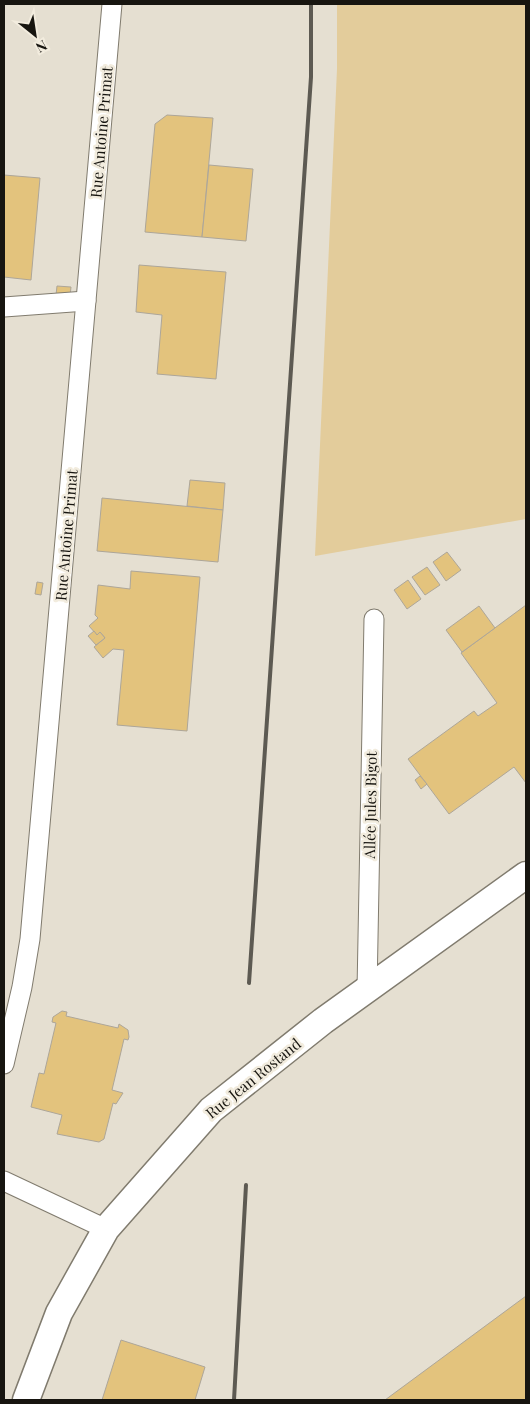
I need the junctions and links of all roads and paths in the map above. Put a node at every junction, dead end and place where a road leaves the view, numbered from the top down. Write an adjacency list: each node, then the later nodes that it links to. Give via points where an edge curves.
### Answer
1 (112, 4): 2 (street, Rue Antoine Primat)
2 (86, 301): 3 (street); 7 (street, Rue Antoine Primat, via 30,939)
3 (4, 307)
4 (374, 619): 6 (street, Allée Jules Bigot)
5 (526, 875): 6 (main road, Rue Jean Rostand)
6 (367, 991): 9 (main road, Rue Jean Rostand, via 323,1021 211,1110)
7 (4, 1064)
8 (4, 1181): 9 (street)
9 (106, 1229): 10 (main road, Rue Jean Rostand, via 59,1313)
10 (26, 1400)

